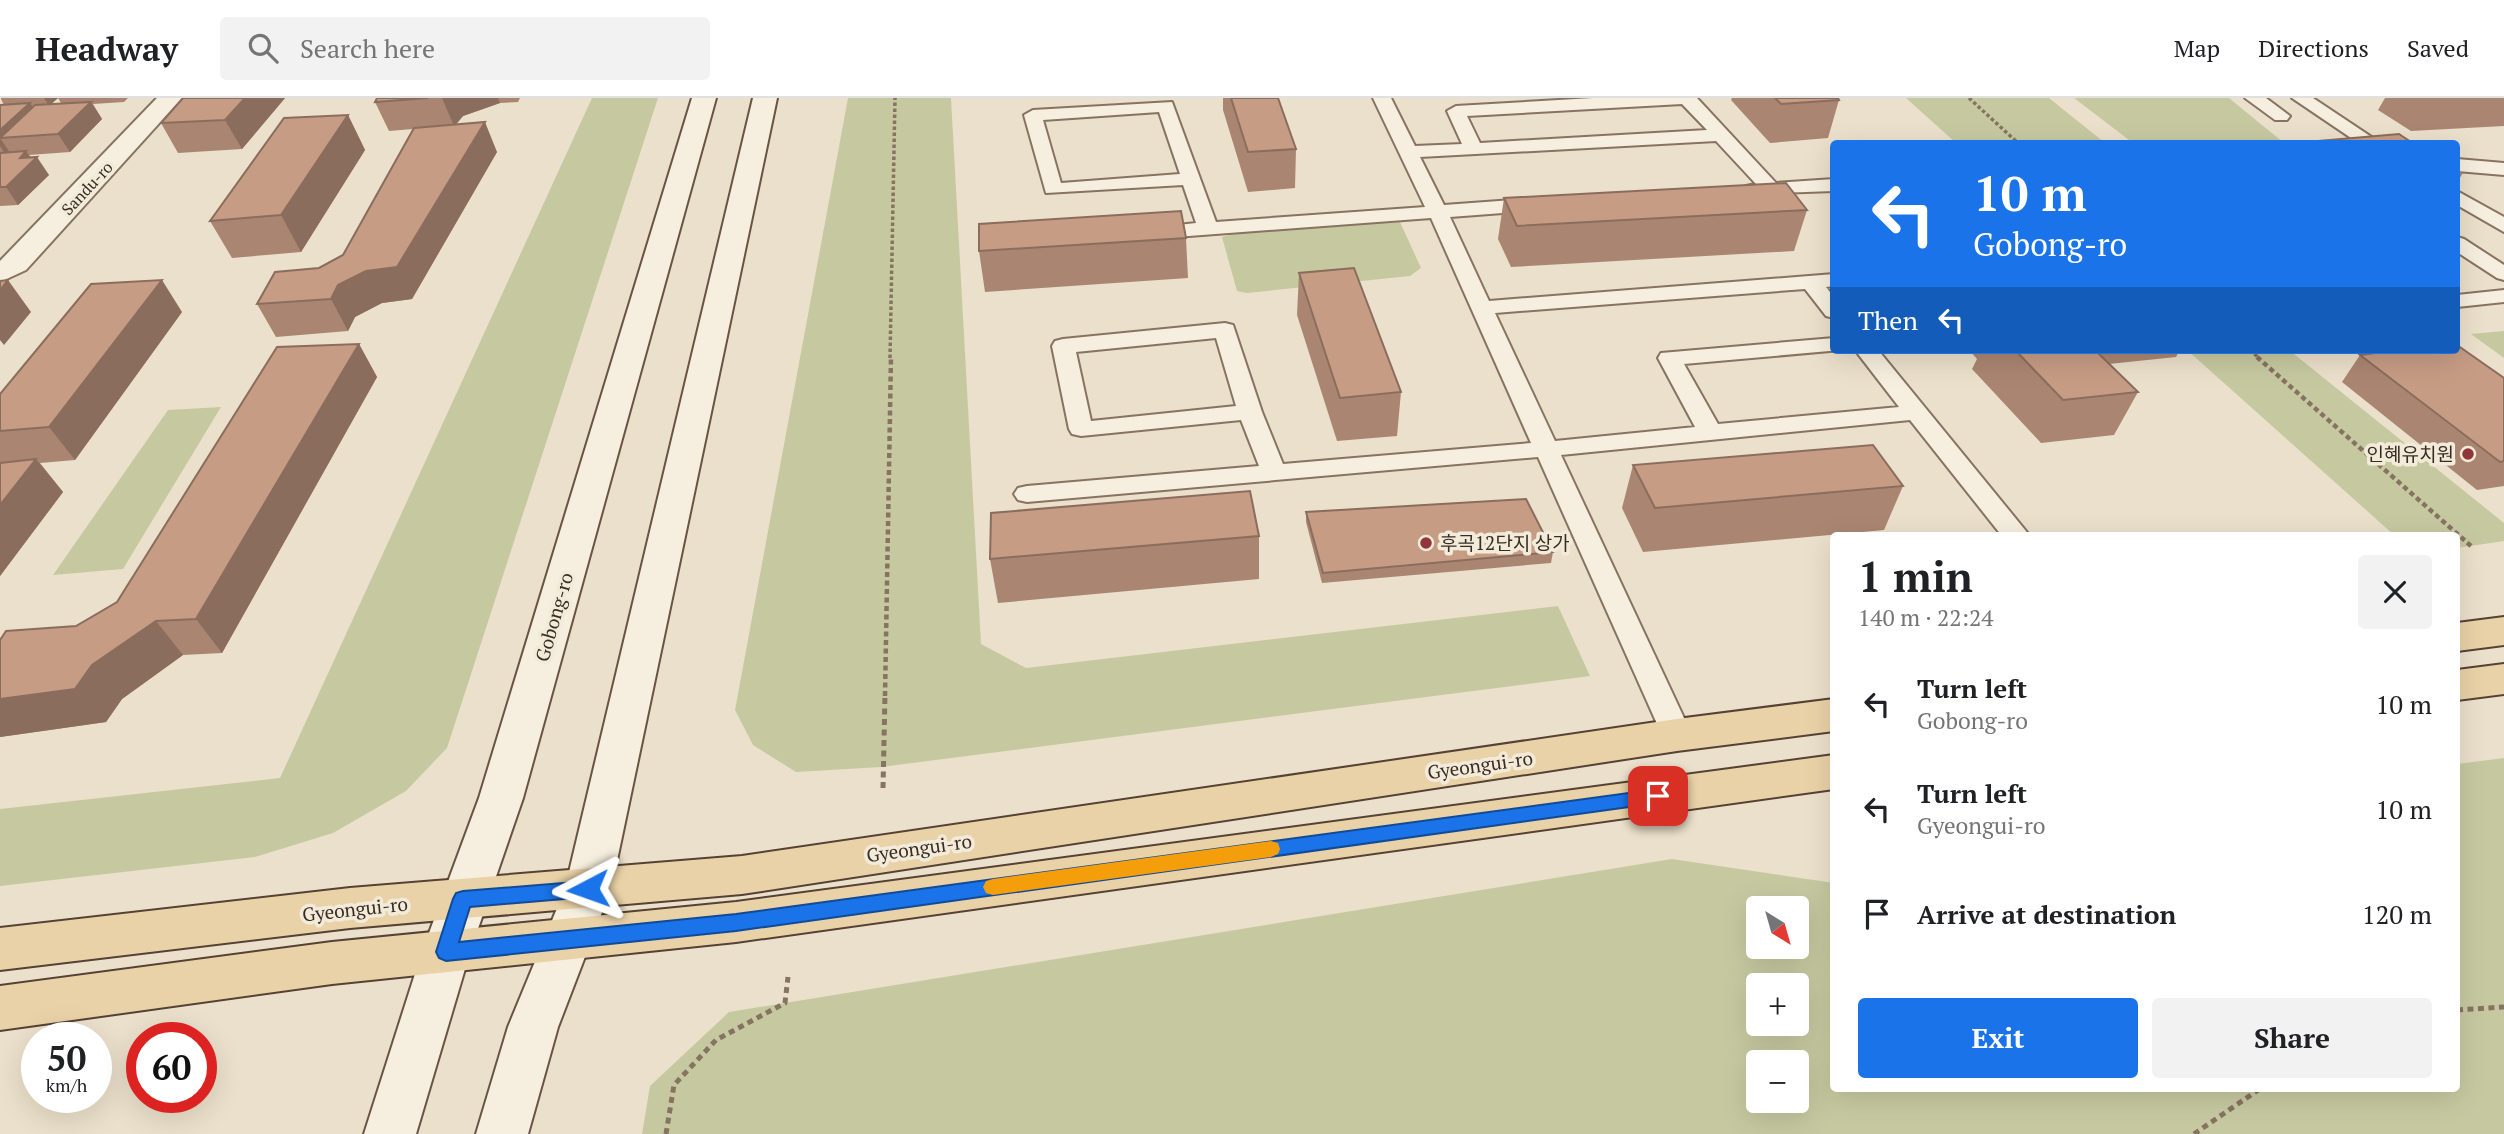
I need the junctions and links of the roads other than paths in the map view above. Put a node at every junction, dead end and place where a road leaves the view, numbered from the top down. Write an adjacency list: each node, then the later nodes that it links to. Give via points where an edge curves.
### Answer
1 (170, 98): 25 (main road, Sandu-ro, via 16,264)
2 (704, 98): 50 (main road, Gobong-ro, via 501,798)
3 (765, 98): 49 (main road)
4 (1382, 98): 11 (lane)
5 (2254, 98): 7 (lane)
6 (2301, 98): 9 (lane)
7 (2281, 116)
8 (1721, 135): 10 (lane); 10 (lane, via 1687,98 1456,111); 16 (lane)
9 (2366, 140)
10 (1474, 149): 11 (lane)
11 (1409, 152): 20 (lane)
12 (2460, 165): 13 (lane)
13 (2504, 169)
14 (1191, 179): 14 (lane, via 1166,106 1033,114 1052,189); 22 (lane)
15 (1830, 185): 16 (lane)
16 (1771, 189): 17 (lane)
17 (1729, 192)
18 (2460, 199): 21 (lane)
19 (1562, 202): 20 (lane)
20 (1437, 210): 22 (lane); 32 (lane)
21 (2504, 226)
22 (1208, 229): 23 (lane)
23 (1128, 234)
24 (2460, 245): 26 (lane)
25 (0, 273)
26 (2504, 274)
27 (1830, 280): 28 (lane)
28 (1811, 282): 31 (lane); 32 (lane)
29 (2504, 296): 30 (lane)
30 (2460, 300)
31 (1830, 306)
32 (1482, 308): 38 (lane)
33 (1830, 345): 37 (lane, via 1669,358)
34 (1869, 354): 36 (lane)
35 (1250, 412): 35 (lane, via 1225,330 1063,346 1081,429); 39 (lane)
36 (1917, 412): 37 (lane); 41 (lane)
37 (1711, 433): 38 (lane)
38 (1547, 449): 39 (lane); 47 (lane)
39 (1273, 472): 40 (lane)
40 (1027, 494)
41 (2014, 532)
42 (2504, 631): 43 (main road)
43 (2460, 637)
44 (2504, 679): 45 (main road)
45 (2460, 685)
46 (1830, 716): 47 (main road, Gyeongui-ro)
47 (1677, 735): 49 (main road, Gyeongui-ro, via 742,875)
48 (1830, 773): 51 (main road, via 736,922)
49 (588, 889): 50 (main road, Gyeongui-ro); 51 (main road)
50 (463, 899): 52 (main road, Gyeongui-ro); 53 (main road, Gobong-ro)
51 (567, 941): 53 (main road); 55 (main road, via 533,1027)
52 (0, 949)
53 (446, 952): 54 (main road); 56 (main road, Gobong-ro)
54 (0, 1008)
55 (504, 1125)
56 (391, 1133)

